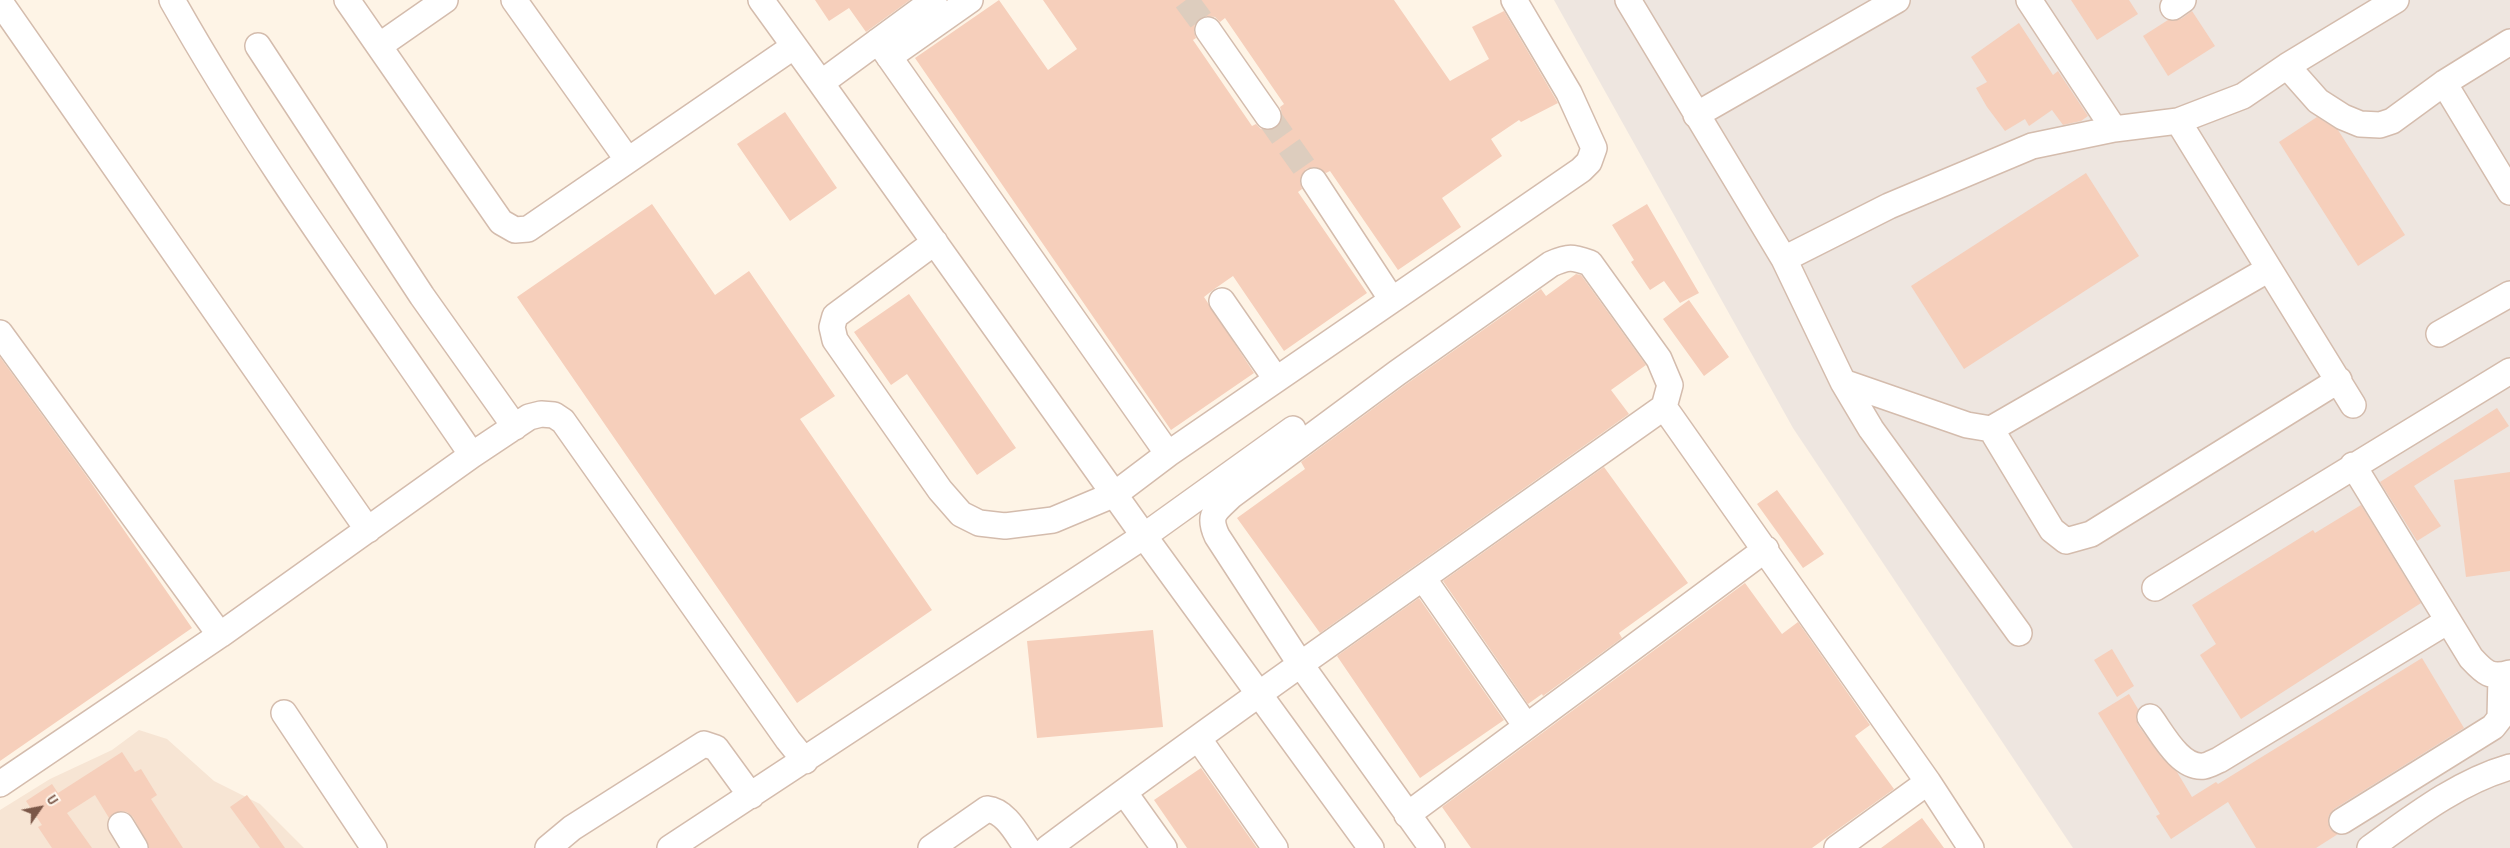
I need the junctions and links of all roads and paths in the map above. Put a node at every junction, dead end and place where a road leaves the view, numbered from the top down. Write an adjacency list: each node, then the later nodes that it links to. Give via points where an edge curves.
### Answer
1 (172, 0): 48 (street, via 292,191)
2 (347, 0): 17 (street)
3 (445, 0): 17 (street)
4 (514, 0): 27 (street)
5 (761, 0): 18 (street)
6 (934, 0): 19 (street)
7 (970, 0): 19 (street)
8 (1514, 0): 35 (street, via 1569,93 1594,148 1589,162)
9 (1628, 0): 23 (street)
10 (1897, 0): 23 (street)
11 (2029, 0): 26 (street)
12 (2396, 0): 20 (street)
13 (0, 2): 51 (street)
14 (1208, 30): 24 (street)
15 (2510, 42): 22 (street)
16 (258, 46): 45 (street, via 422,296)
17 (378, 46): 27 (street, via 501,222 516,230 528,228)
18 (793, 47): 21 (street); 27 (street)
19 (884, 49): 21 (street); 47 (street)
20 (2287, 66): 22 (street, via 2318,101 2360,124 2380,125 2392,121); 25 (street, via 2243,96)
21 (821, 83): 30 (street)
22 (2444, 83): 29 (street)
23 (1696, 115): 31 (street)
24 (1268, 116)
25 (2178, 121): 26 (street); 32 (street)
26 (2114, 129): 31 (street, via 2032,146 1889,206)
27 (627, 159)
28 (1314, 181): 35 (street)
29 (2510, 192)
30 (935, 242): 50 (street); 50 (street, via 835,316 832,327 835,340 940,490 961,514 978,523 1005,526 1054,520)
31 (1784, 259): 42 (street)
32 (2269, 269): 41 (street); 46 (street)
33 (1505, 277): 52 (street)
34 (2510, 294): 38 (street)
35 (1392, 300): 40 (street)
36 (1222, 301): 40 (street)
37 (0, 333): 58 (street)
38 (2439, 334)
39 (2510, 371): 49 (street)
40 (1276, 379): 47 (street)
41 (2339, 380): 43 (street); 46 (street, via 2091,534 2066,541 2052,530)
42 (1844, 382): 46 (street, via 1966,425); 57 (street, via 1871,429)
43 (2353, 405)
44 (1664, 407): 53 (street); 54 (street); 59 (street, via 1670,385 1659,359 1590,263 1567,257 1551,264 1396,373 1239,490 1213,514 1211,524 1217,536)
45 (515, 427): 48 (street); 66 (street, via 529,417 541,414 554,415 563,421)
46 (1991, 429)
47 (1168, 454): 50 (street)
48 (472, 455): 51 (street)
49 (2354, 465): 55 (street); 56 (street)
50 (1115, 494): 52 (street)
51 (368, 530): 58 (street)
52 (1144, 536): 61 (street); 66 (street)
53 (1766, 549): 64 (street); 68 (street)
54 (1423, 578): 59 (street); 64 (street)
55 (2155, 588)
56 (2448, 621): 60 (street, via 2471,658 2486,674); 63 (street, via 2219,760 2203,766 2183,758)
57 (2019, 633)
58 (220, 634): 69 (street)
59 (1300, 665): 61 (street); 72 (street)
60 (2505, 674): 73 (street, via 2500,718 2493,727)
61 (1259, 694): 65 (street); 84 (street)
62 (284, 712): 76 (street)
63 (2150, 717)
64 (1526, 726): 72 (street)
65 (1198, 738): 70 (street); 83 (street)
66 (805, 761): 71 (street)
67 (2510, 767): 88 (street, via 2488,774 2428,806)
68 (1928, 782): 86 (street); 87 (street)
69 (0, 784)
70 (1124, 792): 81 (street); 82 (street)
71 (751, 796): 77 (street, via 716,748 704,744 572,828); 78 (street)
72 (1407, 815): 85 (street)
73 (2342, 821)
74 (121, 825): 75 (street)
75 (135, 848)
76 (374, 848)
77 (548, 848)
78 (670, 848)
79 (931, 848): 80 (street, via 987,809 1003,816)
80 (1027, 848)
81 (1048, 848)
82 (1164, 848)
83 (1275, 848)
84 (1371, 848)
85 (1432, 848)
86 (1837, 848)
87 (1971, 848)
88 (2370, 848)

